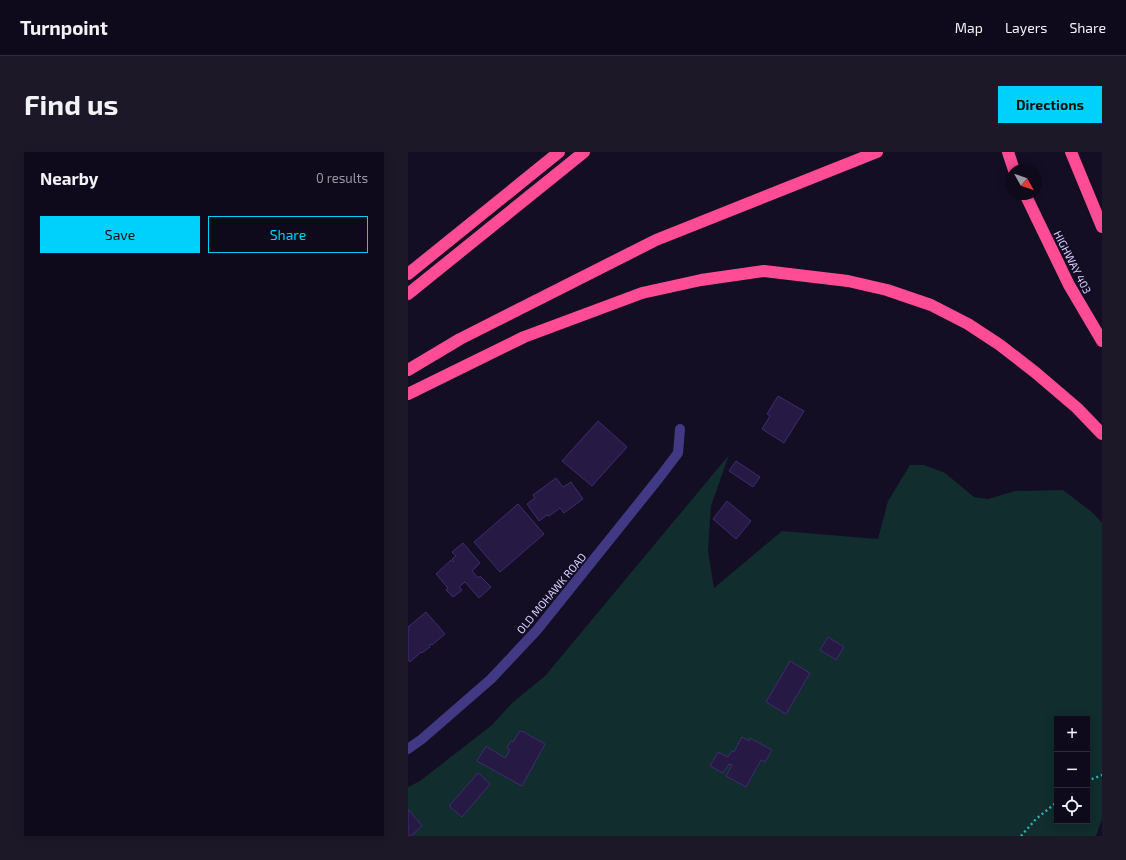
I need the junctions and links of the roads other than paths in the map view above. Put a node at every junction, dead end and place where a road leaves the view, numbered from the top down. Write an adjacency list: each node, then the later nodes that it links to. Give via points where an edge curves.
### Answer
1 (559, 152): 9 (highway)
2 (584, 152): 10 (highway)
3 (876, 152): 12 (highway, via 656,240 460,339)
4 (1008, 152): 6 (highway)
5 (1071, 152): 8 (highway)
6 (1012, 164)
7 (1027, 200): 11 (highway, HIGHWAY 403, via 1069,285)
8 (1102, 227)
9 (408, 274)
10 (408, 294)
11 (1102, 341)
12 (408, 370)
13 (408, 394): 15 (highway, via 524,337 642,293 701,280 764,271 848,281 887,290 931,306 968,324 1000,345 1071,403)
14 (680, 429): 16 (street, OLD MOHAWK ROAD, via 678,453 537,630 491,679)
15 (1102, 434)
16 (408, 749)

